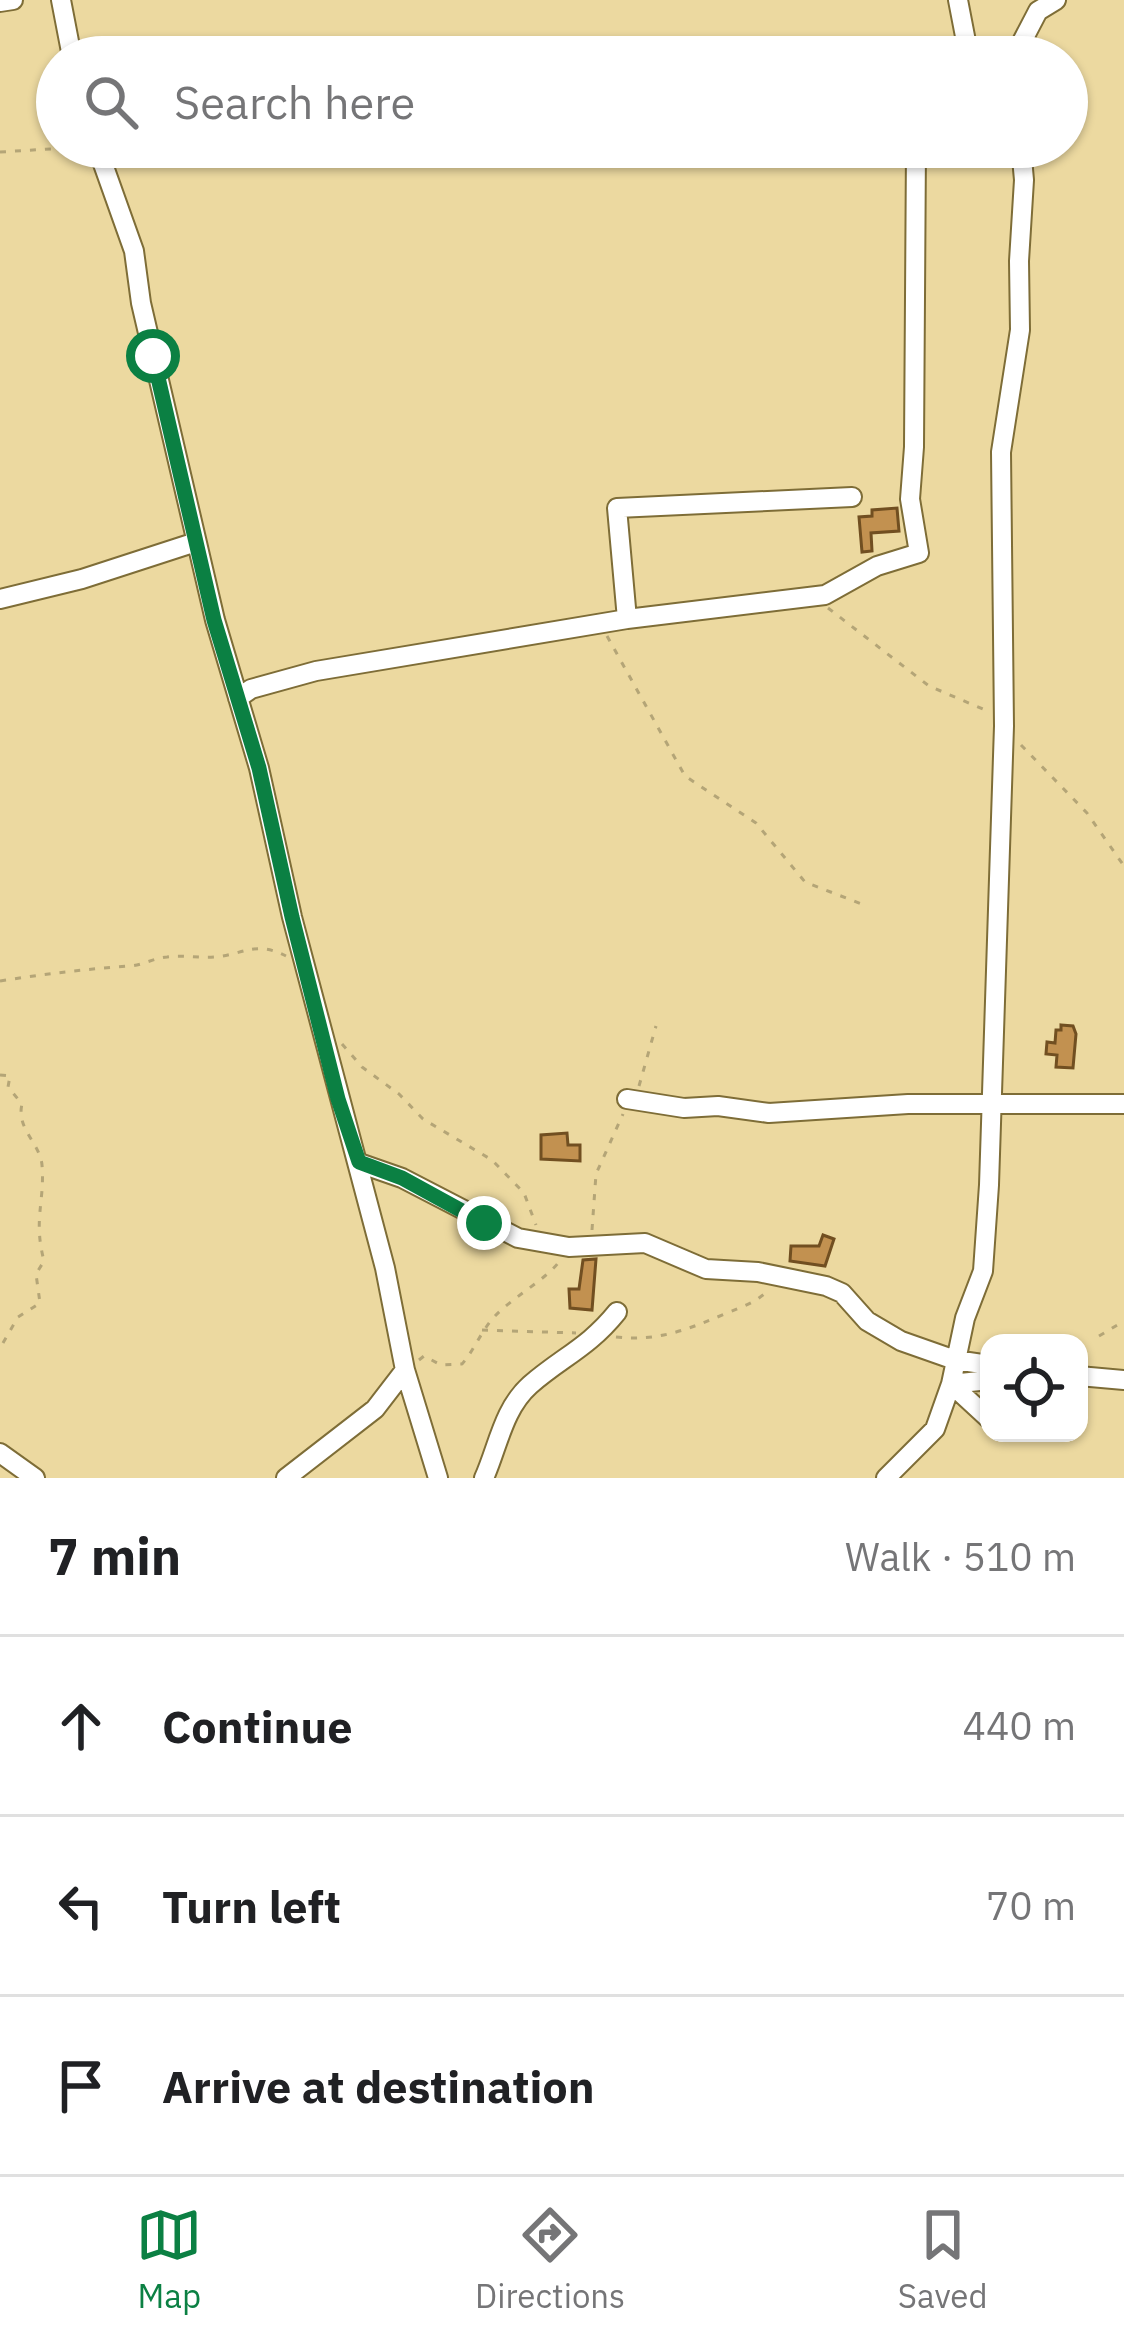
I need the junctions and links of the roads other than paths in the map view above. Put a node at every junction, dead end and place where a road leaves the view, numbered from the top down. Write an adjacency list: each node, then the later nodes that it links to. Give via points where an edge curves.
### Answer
1 (13, 0): 5 (street)
2 (61, 0): 6 (street)
3 (958, 0): 7 (street)
4 (1056, 0): 8 (street, via 1038,10)
5 (0, 2)
6 (68, 36)
7 (965, 36)
8 (1025, 36)
9 (104, 168): 13 (street, via 134,251)
10 (916, 168): 15 (street, via 910,500 919,554 825,595)
11 (1023, 168): 19 (street, via 1020,330 1001,452 1004,726)
12 (852, 497): 15 (street, via 616,508)
13 (196, 542): 14 (street); 16 (street)
14 (0, 599)
15 (627, 619): 16 (street, via 316,671)
16 (238, 698): 20 (street)
17 (627, 1099): 19 (street, via 769,1113)
18 (1124, 1104): 19 (street)
19 (989, 1105): 22 (street, via 982,1271)
20 (359, 1162): 22 (street, via 518,1238 569,1247 645,1243 706,1269 782,1276 842,1293 889,1335); 24 (street)
21 (617, 1312): 34 (street, via 600,1335 521,1396)
22 (956, 1360): 23 (street); 28 (street)
23 (980, 1364)
24 (405, 1370): 32 (street, via 375,1408); 33 (street)
25 (1088, 1377): 26 (street)
26 (1124, 1380)
27 (980, 1381): 28 (street)
28 (951, 1384): 29 (street); 35 (street, via 934,1430)
29 (980, 1411)
30 (0, 1453): 31 (street)
31 (35, 1478)
32 (286, 1478)
33 (438, 1478)
34 (484, 1478)
35 (886, 1478)

